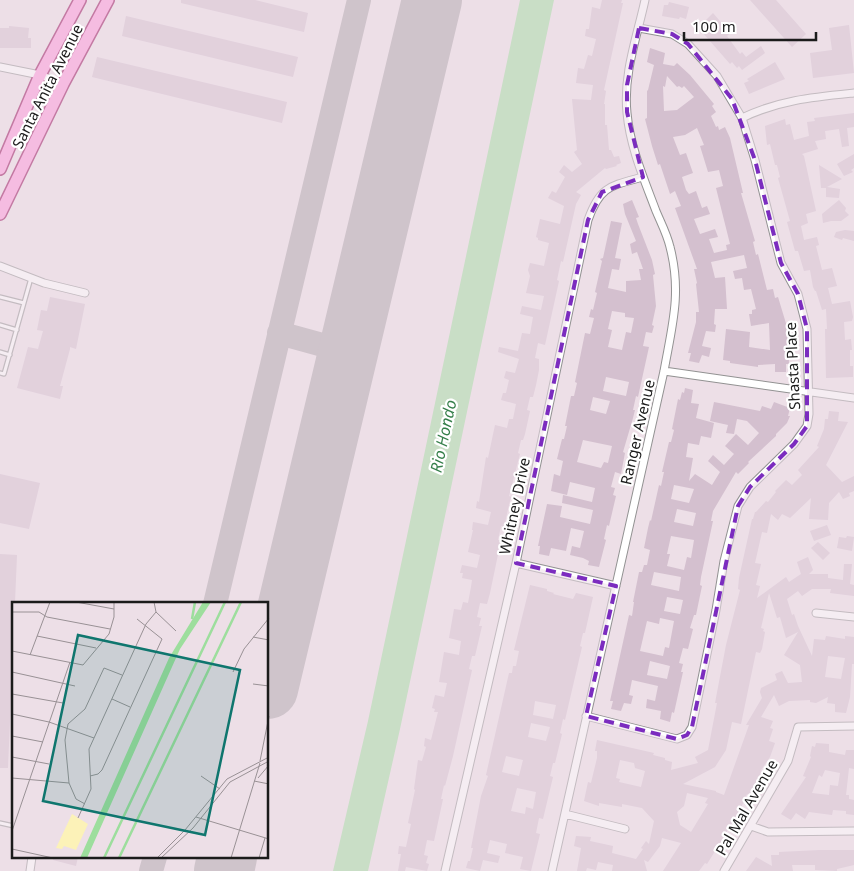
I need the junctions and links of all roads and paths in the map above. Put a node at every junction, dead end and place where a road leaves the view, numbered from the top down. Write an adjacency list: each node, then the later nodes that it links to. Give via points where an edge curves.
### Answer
1 (80, 0): 6 (main road, Santa Anita Avenue)
2 (108, 0): 7 (main road, Santa Anita Avenue)
3 (645, 0): 4 (street, Ranger Avenue)
4 (639, 28): 9 (street, Shasta Place, via 672,34 688,44 717,76); 11 (street, Ranger Avenue, via 627,85 627,112)
5 (0, 67): 6 (street)
6 (40, 75): 7 (street); 10 (main road, Santa Anita Avenue)
7 (63, 84): 12 (main road, Santa Anita Avenue)
8 (854, 93): 9 (street, via 797,99 760,109)
9 (742, 118): 24 (street, Shasta Place, via 781,263 798,294 807,329)
10 (0, 169)
11 (643, 177): 22 (street, Ranger Avenue, via 670,245 675,268 676,312); 26 (street, Whitney Drive, via 602,192 588,220)
12 (0, 214)
13 (0, 266): 14 (street)
14 (31, 278): 15 (street); 17 (lane)
15 (85, 293)
16 (0, 297): 17 (lane)
17 (24, 303): 19 (lane)
18 (0, 325): 19 (lane)
19 (17, 330): 21 (lane)
20 (0, 352): 21 (lane)
21 (10, 354): 23 (lane, via 4,374)
22 (664, 371): 24 (street); 27 (street, Ranger Avenue)
23 (0, 374)
24 (809, 392): 25 (street); 30 (street, Shasta Place, via 807,426 794,444 750,487 738,506 692,727 687,736 677,739)
25 (854, 398)
26 (516, 563): 27 (street); 38 (street, Whitney Drive)
27 (616, 586): 30 (street, Ranger Avenue)
28 (816, 613): 29 (street)
29 (854, 616)
30 (586, 716): 32 (street, Ranger Avenue)
31 (854, 726): 33 (street, Pal Mal Avenue, via 798,726 788,761)
32 (565, 814): 34 (street); 39 (street, Ranger Avenue)
33 (751, 826): 35 (street, via 768,832); 40 (street, Pal Mal Avenue)
34 (625, 829)
35 (854, 831)
36 (32, 858): 37 (street)
37 (30, 871)
38 (445, 871)
39 (552, 871)
40 (724, 871)

